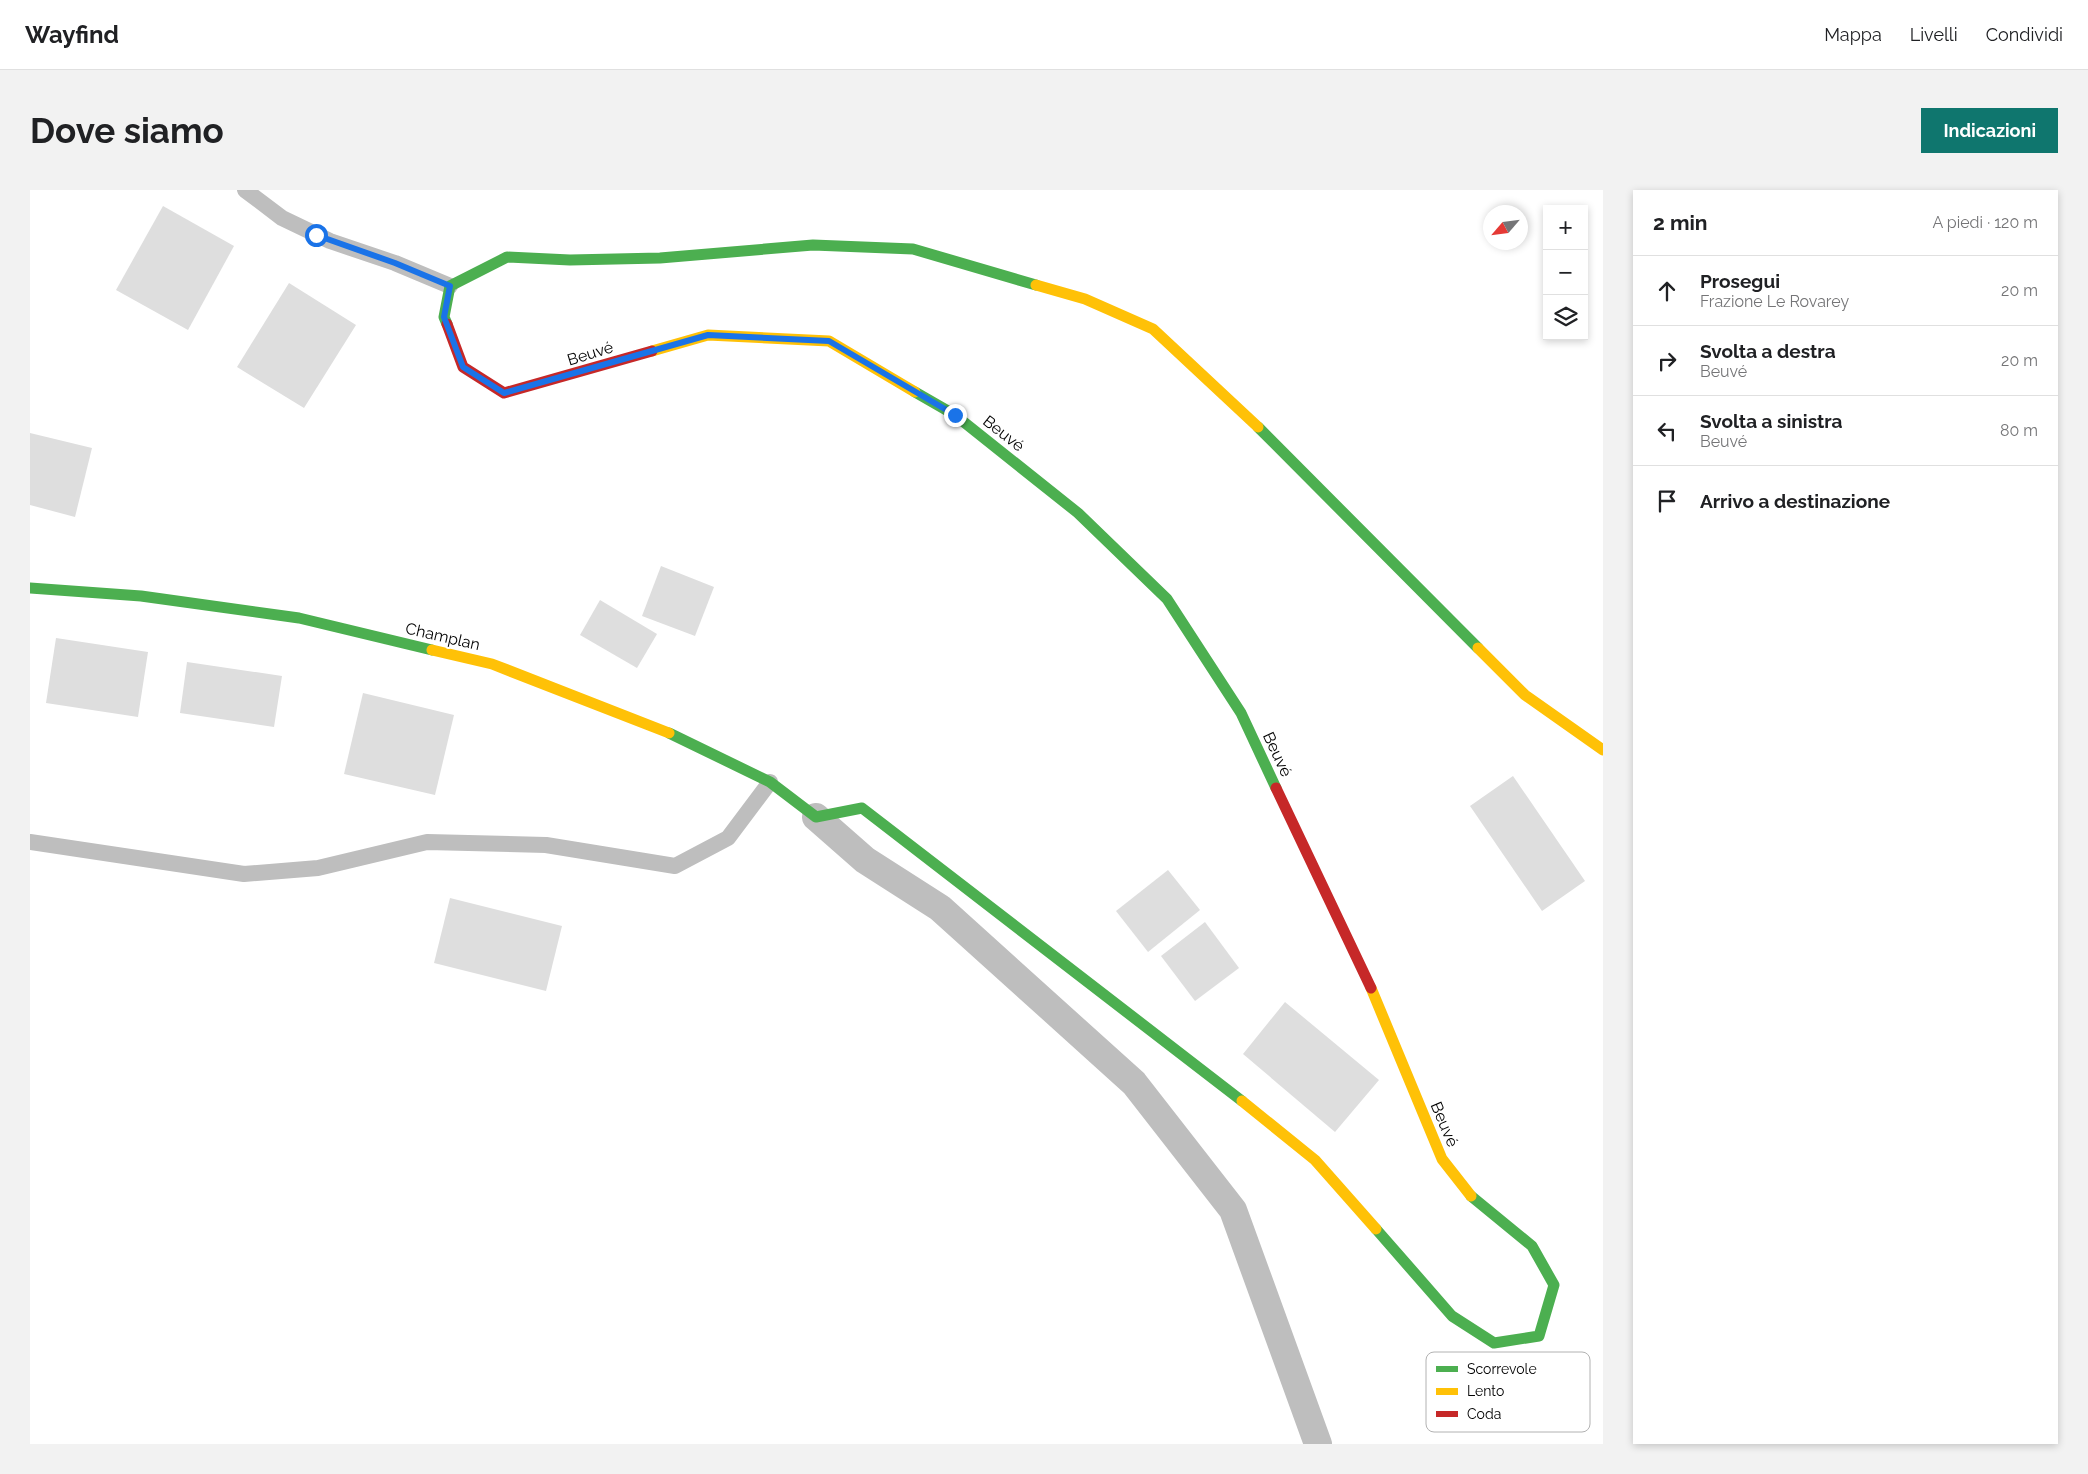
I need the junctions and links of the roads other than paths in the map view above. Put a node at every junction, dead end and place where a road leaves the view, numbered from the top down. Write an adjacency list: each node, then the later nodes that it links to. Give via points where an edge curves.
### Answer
1 (245, 190): 2 (lane, via 282,218 330,241)
2 (450, 286): 4 (street, via 507,257 570,260 660,258 813,245 912,249 1085,299 1153,329 1257,426 1525,695); 6 (street, Beuvé, via 444,317 463,367 504,393 708,335 829,341 955,415 1078,512 1167,599 1241,713 1368,981 1442,1159 1475,1201 1532,1246 1554,1284 1538,1336 1494,1343 1452,1316 1315,1160 1192,1061 862,808)
3 (30, 588): 5 (street, Champlan, via 141,596 299,618 492,664 650,724)
4 (1603, 750)
5 (770, 782): 6 (street, Champlan); 7 (lane, via 728,838 675,866 546,845 427,842 318,868 244,874)
6 (816, 817): 8 (street, via 865,860 940,908 1134,1084 1233,1210)
7 (30, 842)
8 (1318, 1444)

